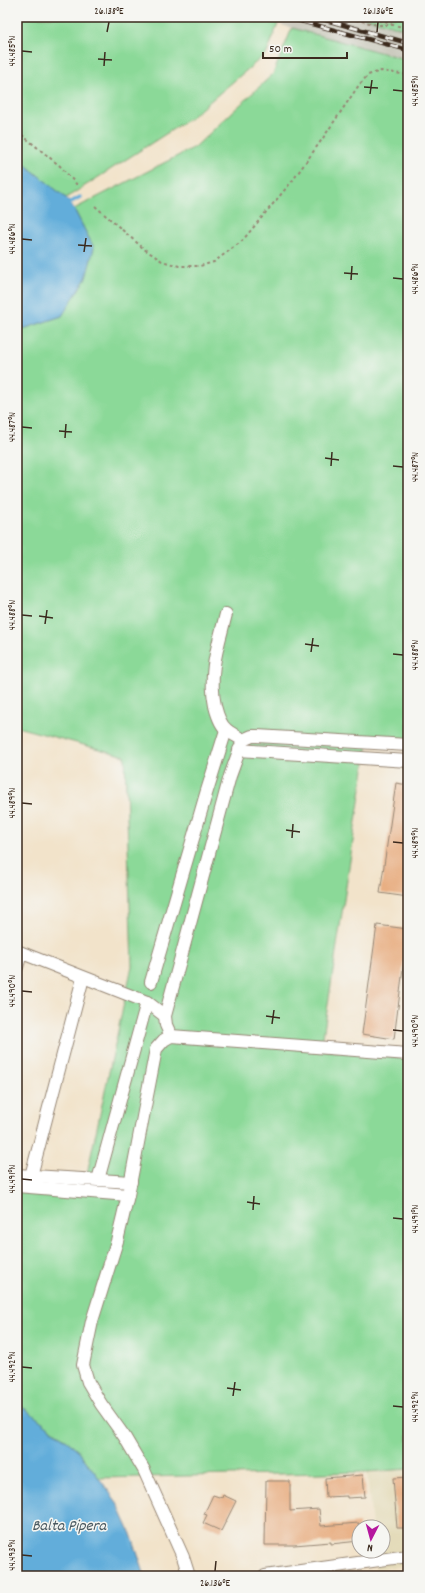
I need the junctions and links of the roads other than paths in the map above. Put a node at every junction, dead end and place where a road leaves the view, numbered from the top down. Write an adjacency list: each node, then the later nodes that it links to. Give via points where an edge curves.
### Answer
1 (226, 614): 2 (street, via 214,662 212,693 217,715)
2 (226, 730): 3 (street); 9 (street)
3 (241, 745): 4 (street, via 252,736 257,736); 5 (street); 11 (street, via 230,776)
4 (408, 745)
5 (408, 762)
6 (19, 952): 7 (street); 8 (street)
7 (17, 967)
8 (83, 978): 10 (street); 15 (street)
9 (151, 982)
10 (147, 1002): 11 (street); 16 (street)
11 (165, 1016): 12 (street)
12 (171, 1036): 13 (street); 17 (street, via 160,1044 155,1053)
13 (408, 1054)
14 (17, 1175): 15 (street)
15 (31, 1176): 16 (street)
16 (98, 1180): 17 (street)
17 (131, 1182): 19 (street)
18 (17, 1186): 19 (street)
19 (128, 1195): 21 (street, via 117,1241 92,1320 83,1364 88,1382 144,1470)
20 (408, 1556): 22 (street)
21 (189, 1576)
22 (265, 1576)

